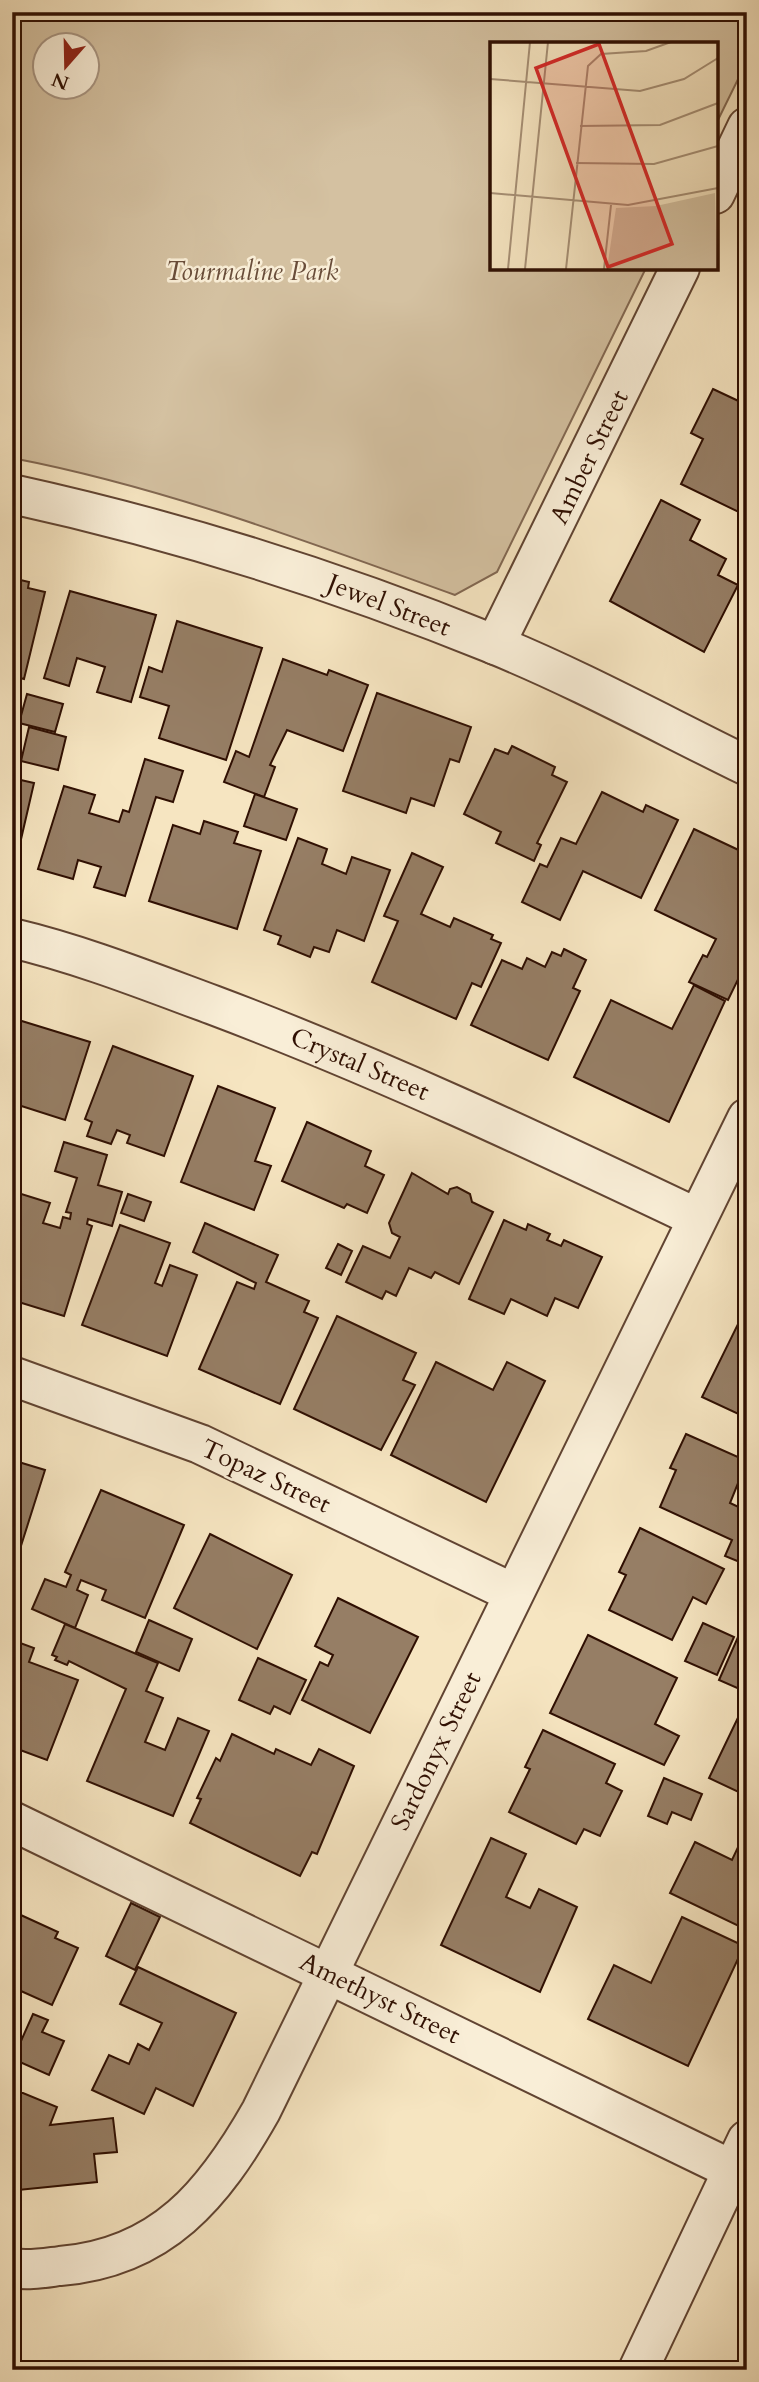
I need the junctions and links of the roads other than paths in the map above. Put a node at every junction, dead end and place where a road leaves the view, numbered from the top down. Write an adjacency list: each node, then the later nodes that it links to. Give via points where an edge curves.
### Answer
1 (747, 127): 2 (street)
2 (717, 190)
3 (679, 270): 5 (street, Amber Street)
4 (12, 494): 5 (street, Jewel Street, via 82,509 312,576)
5 (495, 645): 6 (street, Jewel Street)
6 (747, 766)
7 (12, 937): 9 (street, Crystal Street, via 317,1044 459,1105)
8 (747, 1118): 9 (street, Sardonyx Street)
9 (697, 1218): 11 (street, Sardonyx Street)
10 (12, 1377): 11 (street, Topaz Street, via 200,1444)
11 (513, 1593): 13 (street, Sardonyx Street)
12 (12, 1821): 13 (street, Amethyst Street)
13 (328, 1972): 14 (street, Amethyst Street); 15 (street, Sardonyx Street, via 234,2160 204,2197 174,2224 117,2256)
14 (742, 2162): 16 (street)
15 (18, 2269)
16 (638, 2370)

